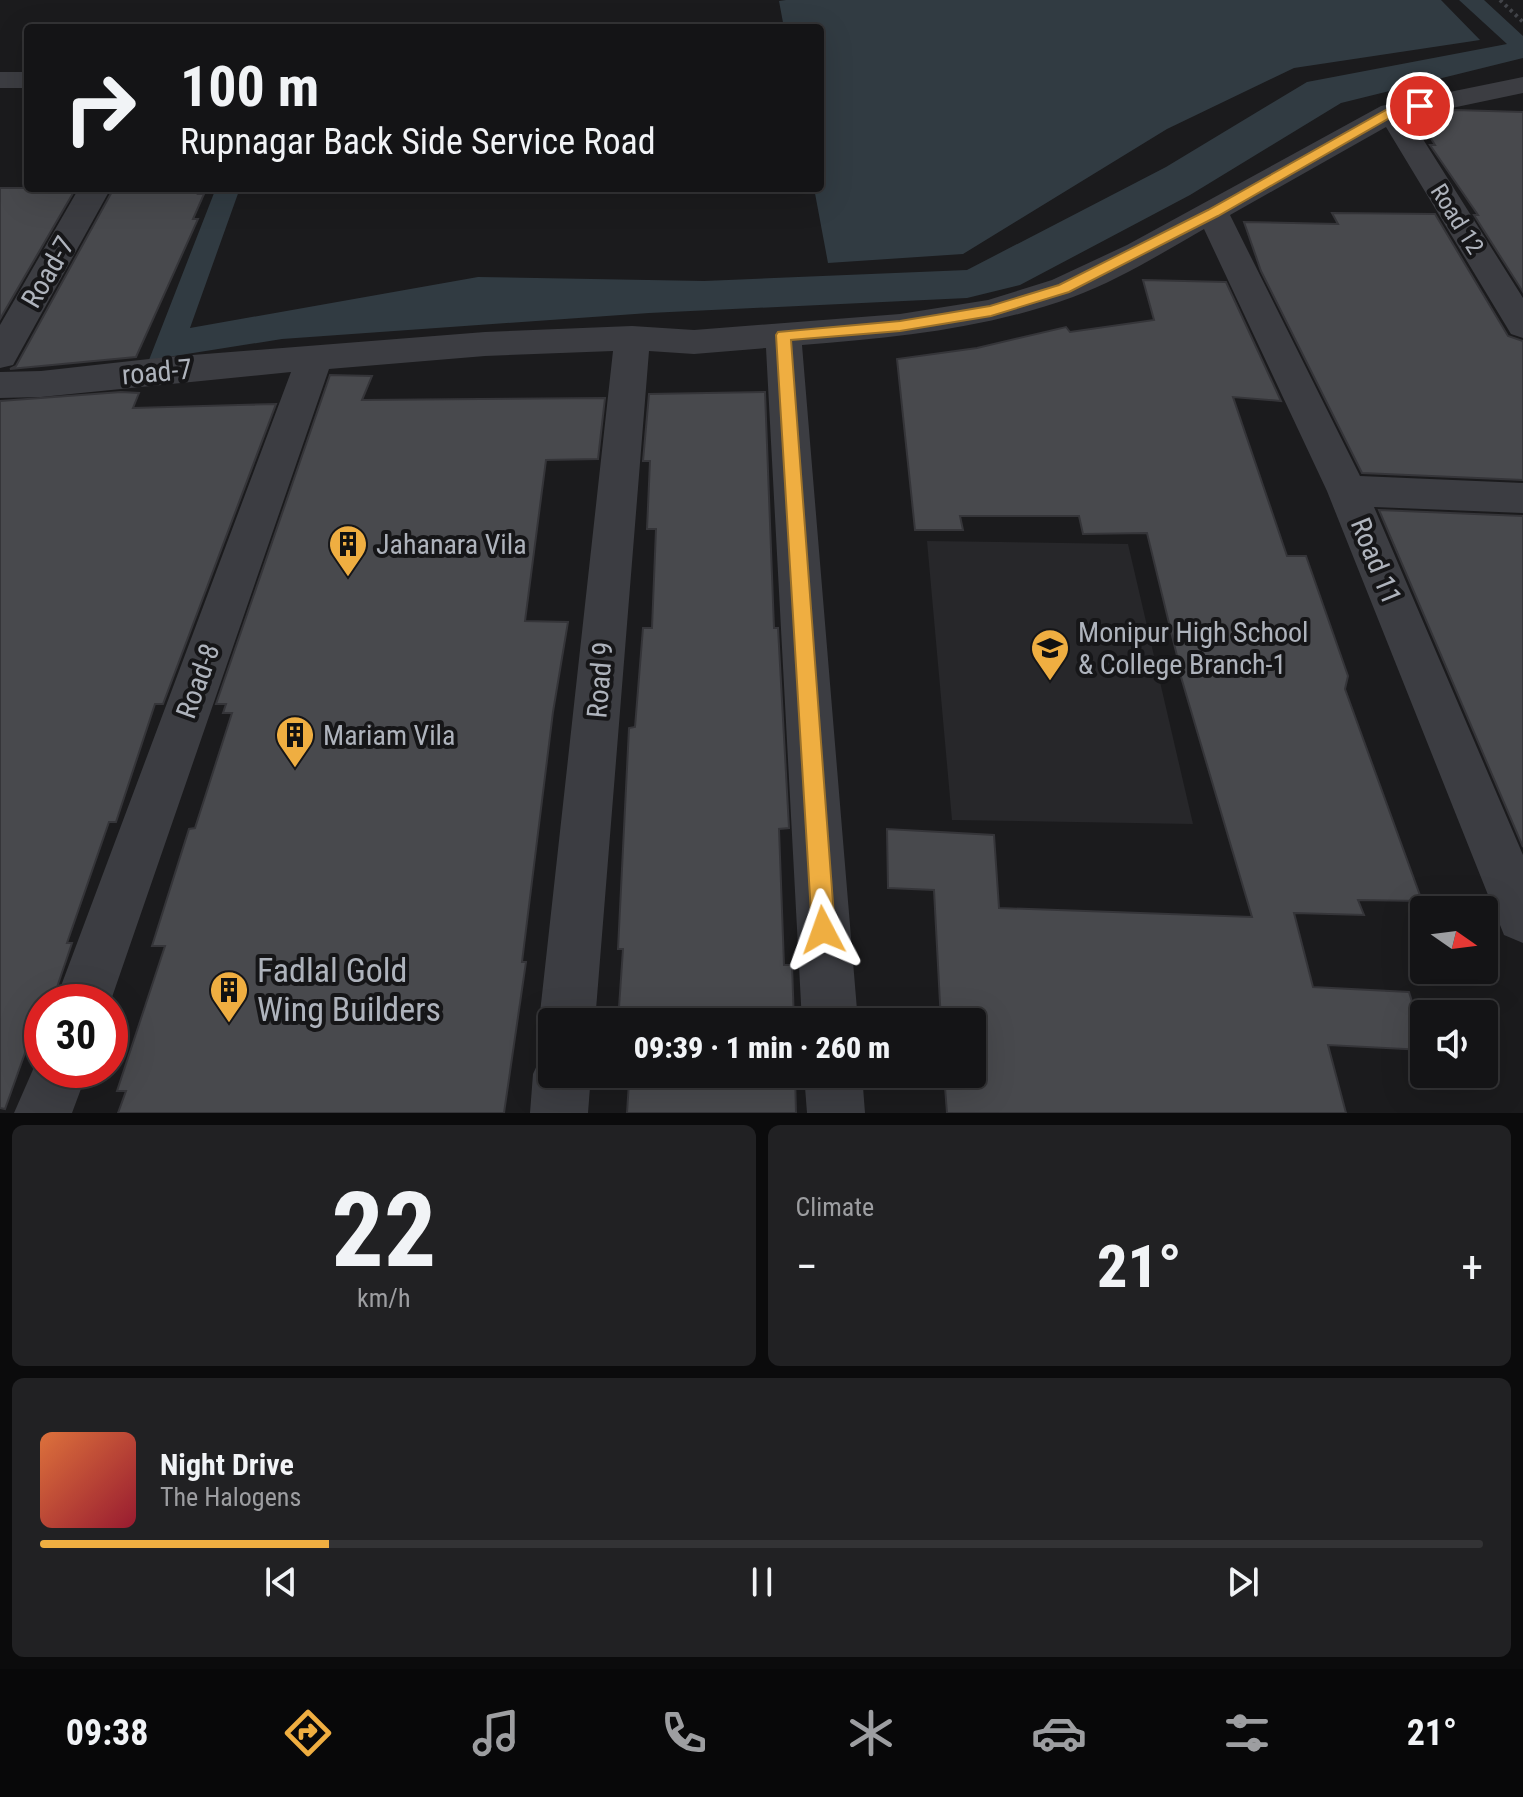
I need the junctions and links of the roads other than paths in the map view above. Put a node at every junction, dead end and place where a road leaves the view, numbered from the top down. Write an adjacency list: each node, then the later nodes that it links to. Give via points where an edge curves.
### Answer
1 (0, 80): 2 (street)
2 (24, 80)
3 (1523, 85): 4 (street, road-7)
4 (1391, 112): 6 (street, road-7); 7 (street, Road 12)
5 (93, 192): 10 (street, Road-7)
6 (1213, 213): 8 (street, road-7, via 1064,288 991,311 900,326); 13 (street, Road 11)
7 (1523, 326)
8 (783, 335): 9 (street, road-7, via 694,342); 18 (street)
9 (632, 338): 11 (street, road-7, via 485,344); 17 (street, Road 9)
10 (0, 356)
11 (314, 360): 12 (street, road-7); 16 (street, Road-8)
12 (0, 385)
13 (1347, 491): 14 (street); 15 (street, Road 11)
14 (1523, 498)
15 (1523, 917)
16 (89, 984)
17 (568, 1008)
18 (829, 1008)
19 (52, 1088): 22 (street)
20 (561, 1088): 23 (street)
21 (834, 1088): 24 (street)
22 (43, 1113)
23 (559, 1113)
24 (836, 1113)

